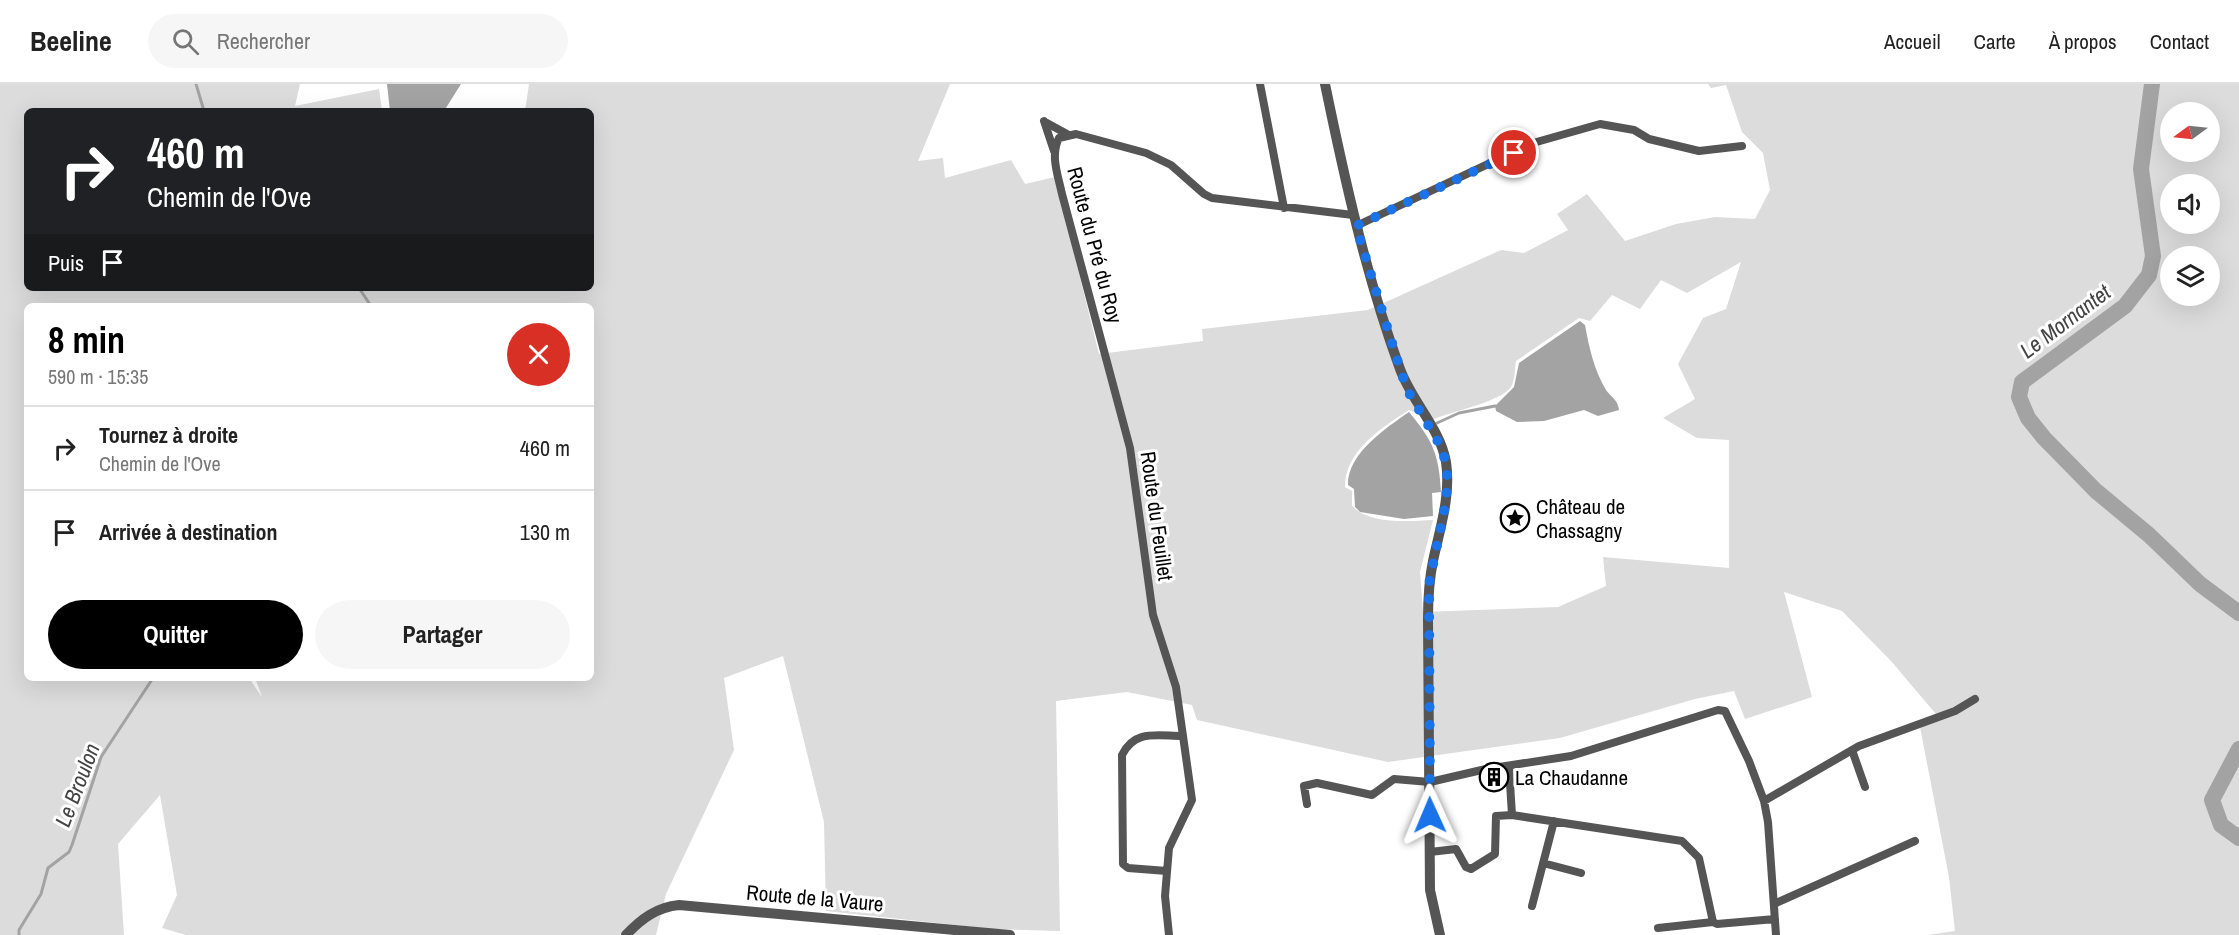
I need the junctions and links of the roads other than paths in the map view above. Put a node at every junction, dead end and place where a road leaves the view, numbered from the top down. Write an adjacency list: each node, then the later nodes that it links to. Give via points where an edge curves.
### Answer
1 (1260, 84): 6 (street)
2 (1324, 84): 7 (street)
3 (1067, 134): 5 (street, Route du Pré du Roy, via 1059,138); 5 (street, via 1044,120); 6 (street, Route du Pré du Roy, via 1159,158 1212,198)
4 (1742, 146): 7 (street, via 1700,151 1649,140 1634,130 1600,124 1533,143)
5 (1054, 153): 8 (street, Route du Pré du Roy)
6 (1284, 208): 7 (street, Route du Pré du Roy)
7 (1354, 220): 13 (street, via 1401,372 1409,393 1436,434 1446,463 1444,512 1429,584)
8 (1105, 351): 10 (street, Route du Feuillet, via 1130,448 1153,615 1176,687)
9 (1974, 699): 11 (street, via 1955,711)
10 (1183, 735): 22 (street, Route du Feuillet, via 1192,800 1169,848); 22 (street, via 1138,737 1128,743 1122,755 1123,864 1128,868)
11 (1852, 750): 14 (street); 15 (street)
12 (1509, 767): 13 (street); 15 (street, via 1571,756 1718,710 1725,711); 17 (street)
13 (1430, 782): 16 (street, via 1394,779 1372,795 1317,783 1304,786); 20 (street)
14 (1865, 787)
15 (1764, 801): 24 (street)
16 (1307, 804)
17 (1512, 815): 18 (street); 20 (street, via 1496,816 1495,854 1471,869 1456,849)
18 (1554, 821): 21 (street); 27 (street, via 1682,841 1699,858)
19 (1915, 840): 24 (street)
20 (1430, 852): 32 (street, via 1430,895)
21 (1543, 863): 23 (street); 25 (street)
22 (1167, 871): 31 (street, Route du Feuillet)
23 (1581, 873)
24 (1774, 904): 26 (street)
25 (1532, 906)
26 (1775, 919): 27 (street); 33 (street)
27 (1713, 922): 28 (street)
28 (1658, 928)
29 (626, 935): 30 (street, Route de la Vaure, via 653,913 679,905)
30 (1010, 935)
31 (1169, 935)
32 (1440, 935)
33 (1776, 935)

